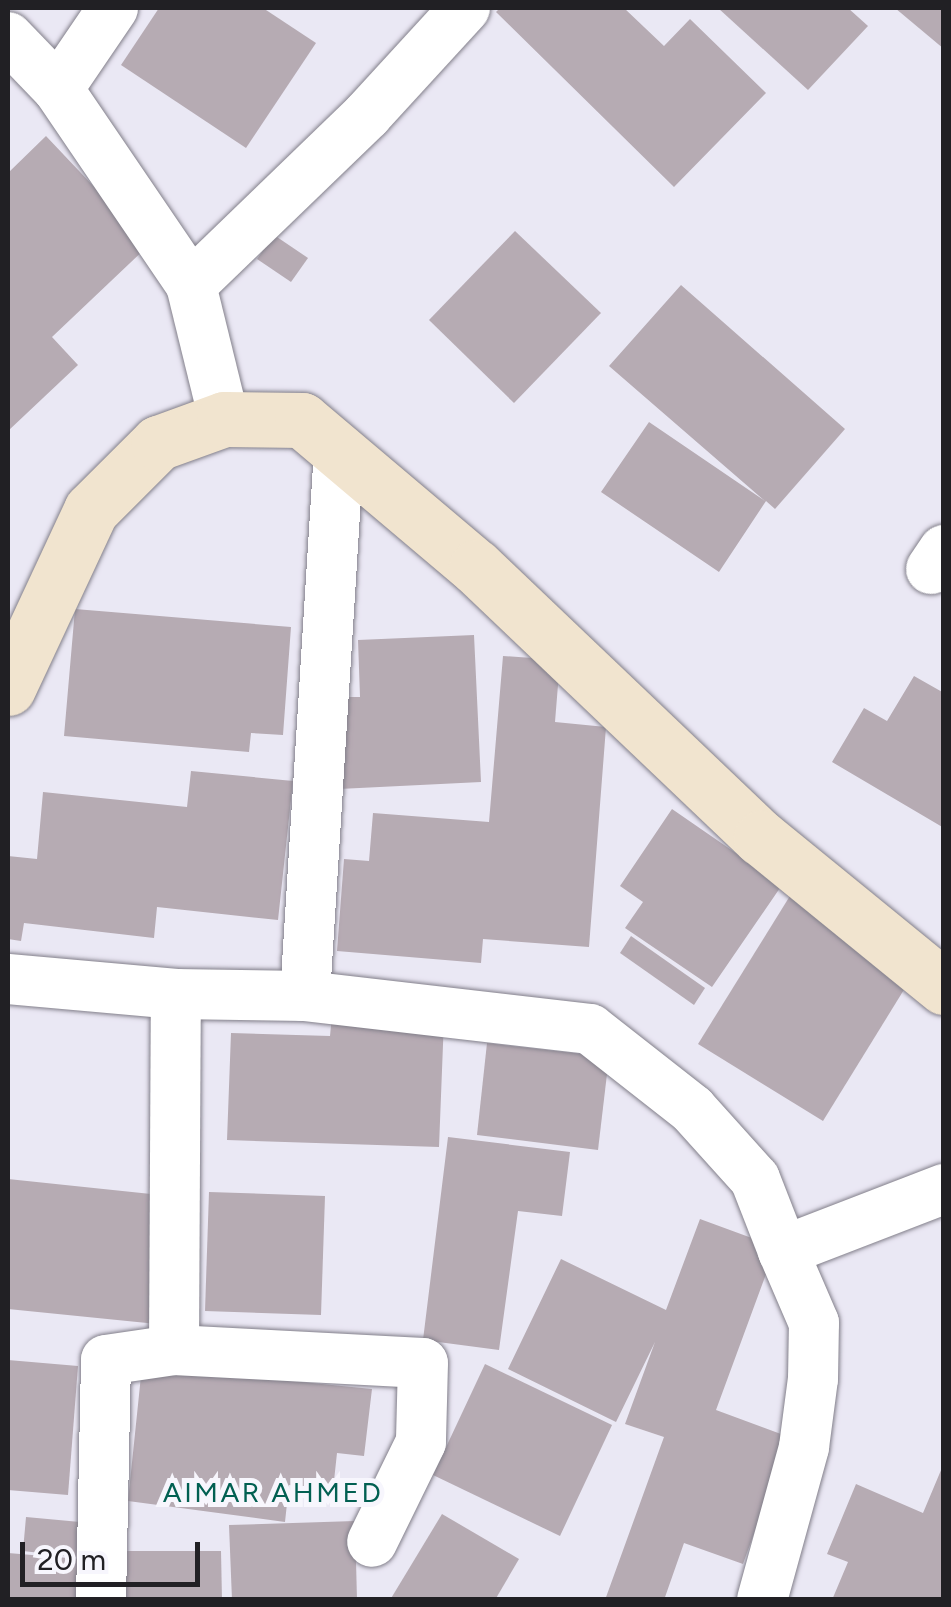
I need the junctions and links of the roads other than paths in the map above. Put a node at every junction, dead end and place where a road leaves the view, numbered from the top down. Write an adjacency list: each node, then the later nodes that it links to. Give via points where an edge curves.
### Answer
1 (113, 8): 4 (street)
2 (465, 8): 5 (street, via 367,115)
3 (8, 37): 4 (street)
4 (58, 89): 5 (street)
5 (191, 285): 6 (street)
6 (224, 418): 7 (main road, via 302,420); 8 (main road, via 158,443 91,510)
7 (339, 448): 10 (main road, via 476,566 761,838); 12 (street)
8 (8, 688)
9 (8, 979): 11 (street)
10 (944, 987)
11 (176, 994): 12 (street); 15 (street)
12 (305, 996): 14 (street, via 590,1030 692,1109 755,1179)
13 (944, 1188): 14 (street)
14 (783, 1251): 18 (street, via 814,1323 813,1379 804,1447)
15 (174, 1350): 16 (street, via 423,1363 420,1442); 17 (street, via 106,1360)
16 (372, 1542)
17 (102, 1600)
18 (762, 1600)

